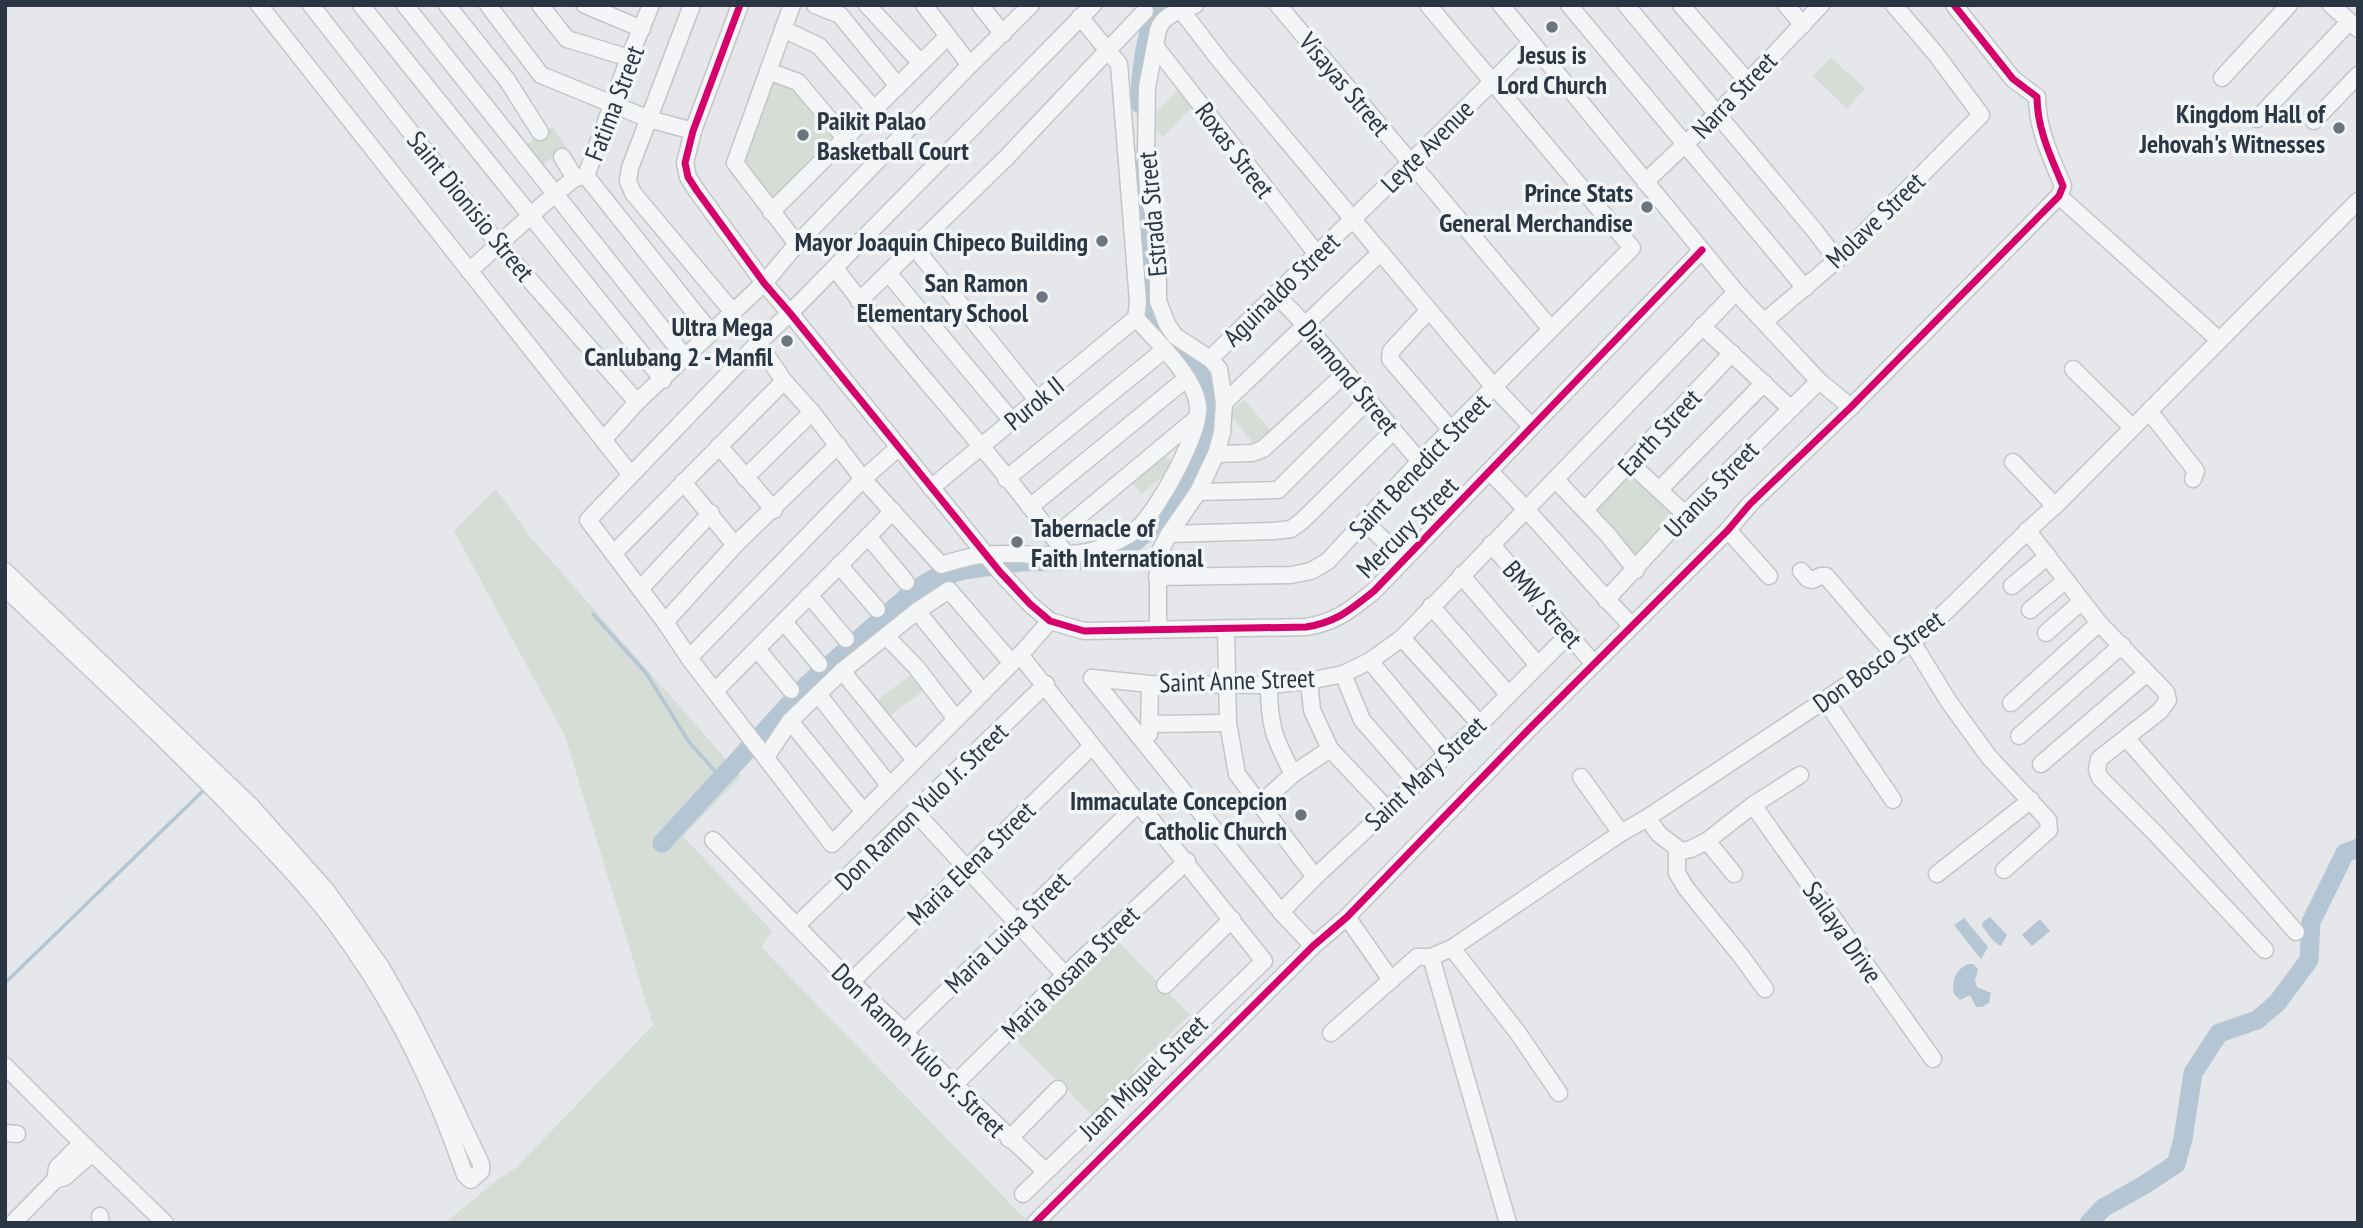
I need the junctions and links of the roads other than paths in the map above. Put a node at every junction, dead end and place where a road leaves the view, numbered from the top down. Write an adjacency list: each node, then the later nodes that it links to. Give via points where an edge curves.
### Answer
1 (361, 5): 70 (street)
2 (405, 5): 66 (street)
3 (447, 5): 59 (street, via 507,80)
4 (488, 5): 52 (street, via 541,75)
5 (540, 5): 43 (street, via 567,38)
6 (584, 5): 36 (street)
7 (651, 5): 36 (street, Fatima Street)
8 (692, 5): 55 (street)
9 (740, 5): 58 (street)
10 (792, 5): 37 (street)
11 (815, 5): 51 (street, via 840,15)
12 (867, 5): 44 (street)
13 (924, 5): 39 (street)
14 (980, 5): 38 (street)
15 (1093, 5): 33 (street)
16 (1278, 5): 63 (street, Visayas Street)
17 (1428, 5): 49 (street)
18 (1501, 5): 40 (street)
19 (1569, 5): 61 (street)
20 (1626, 5): 54 (street)
21 (1681, 5): 50 (street)
22 (1786, 5): 34 (street)
23 (1821, 5): 34 (street, Narra Street)
24 (1894, 5): 78 (street, Molave Street, via 1981,114)
25 (1954, 5): 67 (street, via 2013,79 2037,97 2042,137 2063,186)
26 (2289, 5): 48 (street)
27 (2331, 5): 35 (street)
28 (261, 6): 80 (street)
29 (1028, 6): 38 (street)
30 (318, 8): 73 (street, Saint Dionisio Street)
31 (1188, 8): 41 (street, Estrada Street, via 1160,22); 71 (street, via 1221,62)
32 (1145, 11): 42 (street)
33 (1080, 17): 42 (street); 79 (street)
34 (1803, 25): 50 (street, Narra Street)
35 (2353, 26): 56 (street)
36 (642, 29): 43 (street, Fatima Street)
37 (783, 29): 46 (street); 53 (street, via 820,46)
38 (1003, 34): 45 (street)
39 (948, 36): 44 (street); 45 (street)
40 (1531, 43): 49 (street, Leyte Avenue); 65 (street)
41 (1155, 46): 77 (street, Roxas Street); 101 (street, Estrada Street, via 1147,87 1146,154 1158,238 1158,301 1175,336)
42 (1107, 49): 74 (street); 90 (street, via 1119,64 1135,249)
43 (629, 58): 52 (street, Fatima Street)
44 (921, 63): 51 (street)
45 (971, 65): 72 (street)
46 (768, 71): 60 (street, via 798,82); 69 (street, via 735,163)
47 (2358, 75): 57 (street)
48 (2222, 78)
49 (1493, 81): 63 (street, Leyte Avenue); 94 (street, Saint Benedict Street, via 1632,248)
50 (1748, 82): 54 (street, Narra Street)
51 (898, 86): 53 (street)
52 (612, 104): 55 (street); 64 (street, Fatima Street)
53 (874, 109): 60 (street)
54 (1717, 114): 61 (street, Narra Street); 78 (street)
55 (649, 119): 58 (street); 88 (street, via 628,175 630,188)
56 (2257, 119)
57 (2314, 121)
58 (693, 131): 82 (street, via 685,163 688,177)
59 (540, 132)
60 (845, 138): 69 (street)
61 (1685, 145): 65 (street, Narra Street); 83 (street)
62 (562, 157): 64 (street)
63 (1411, 163): 71 (street, Leyte Avenue); 94 (street, Visayas Street)
64 (580, 177): 66 (street, Fatima Street); 95 (street)
65 (1645, 183): 75 (street)
66 (556, 192): 70 (street, Fatima Street); 100 (street)
67 (2059, 196): 96 (street); 114 (street)
68 (2358, 201): 96 (street, Don Bosco Street)
69 (771, 212): 72 (street)
70 (531, 214): 73 (street, Fatima Street); 105 (street)
71 (1353, 220): 76 (street); 77 (street, Aguinaldo Street)
72 (797, 244): 82 (street)
73 (499, 245): 80 (street, Fatima Street); 112 (street, Saint Dionisio Street)
74 (915, 248): 81 (street); 111 (street)
75 (1702, 250): 84 (street); 120 (street, Mercury Street)
76 (1381, 252): 87 (street); 92 (street)
77 (1316, 253): 85 (street, Aguinaldo Street)
78 (1836, 260): 83 (street, Molave Street)
79 (835, 268): 86 (street); 89 (street)
80 (469, 271): 124 (street)
81 (888, 274): 86 (street); 119 (street)
82 (764, 283): 88 (street); 89 (street)
83 (1804, 288): 91 (street, Molave Street)
84 (1736, 292): 91 (street); 93 (street, Saint Anne Street)
85 (1275, 295): 92 (street, Diamond Street); 101 (street, Aguinaldo Street)
86 (859, 300): 126 (street)
87 (1429, 310): 109 (street); 123 (street, via 1391,351 1390,359)
88 (732, 311): 95 (street)
89 (790, 313): 97 (street); 128 (street)
90 (1136, 318): 98 (street); 111 (street, Purok II)
91 (1765, 321): 107 (street)
92 (1305, 323): 103 (street, Diamond Street); 113 (street)
93 (1702, 326): 99 (street); 138 (street, Saint Anne Street)
94 (1551, 330): 109 (street, Saint Benedict Street)
95 (711, 333): 100 (street)
96 (2219, 340): 116 (street, Don Bosco Street)
97 (758, 343): 106 (street); 134 (street)
98 (1164, 350): 104 (street); 137 (street)
99 (1732, 353): 108 (street); 132 (street, Earth Street)
100 (684, 356): 105 (street)
101 (1210, 359): 113 (street, via 1219,369)
102 (2073, 369): 121 (street)
103 (1346, 373): 110 (street, Diamond Street); 129 (street, via 1263,449)
104 (1187, 378): 118 (street, via 1198,404); 145 (street)
105 (663, 380): 112 (street)
106 (784, 381): 117 (street); 127 (street)
107 (1819, 381): 114 (street); 115 (street, Uranus Street)
108 (1764, 383): 115 (street); 142 (street)
109 (1494, 387): 120 (street); 123 (street, Saint Benedict Street)
110 (1367, 400): 122 (street, Diamond Street); 143 (street, via 1278,490)
111 (1038, 401): 119 (street, Purok II)
112 (637, 402): 124 (street)
113 (1224, 403): 129 (street)
114 (1851, 407): 153 (street, via 1750,503)
115 (1790, 408): 151 (street, Uranus Street)
116 (2148, 411): 121 (street, Don Bosco Street); 139 (street, via 2196,471)
117 (813, 412): 125 (street); 135 (street)
118 (1197, 418): 157 (street); 161 (street, via 1181,461 1144,522 1106,546)
119 (1012, 421): 126 (street, Purok II)
120 (1531, 426): 133 (street, Mercury Street)
121 (2132, 427): 144 (street, Don Bosco Street)
122 (1393, 431): 130 (street, Diamond Street); 155 (street, via 1291,529)
123 (1452, 431): 130 (street, Saint Benedict Street)
124 (604, 439): 134 (street)
125 (838, 445): 136 (street); 147 (street)
126 (981, 445): 137 (street); 141 (street, Purok II)
127 (719, 446): 135 (street); 140 (street)
128 (898, 448): 136 (street); 141 (street)
129 (1216, 454): 143 (street)
130 (1420, 461): 152 (street, Saint Benedict Street)
131 (2013, 462): 144 (street)
132 (1630, 463): 142 (street); 148 (street, Earth Street)
133 (1490, 472): 146 (street); 163 (street, Mercury Street)
134 (631, 475): 160 (street, via 588,520)
135 (746, 478): 147 (street)
136 (863, 479): 149 (street); 200 (street)
137 (1006, 479): 145 (street)
138 (1555, 479): 146 (street, Saint Anne Street); 148 (street)
139 (2193, 479)
140 (684, 482): 150 (street); 160 (street)
141 (931, 488): 164 (street)
142 (1660, 489): 151 (street)
143 (1199, 492): 155 (street)
144 (2055, 506): 154 (street, Don Bosco Street)
145 (1030, 507): 157 (street)
146 (1526, 507): 158 (street, Saint Anne Street); 178 (street)
147 (774, 510): 159 (street)
148 (1585, 510): 166 (street)
149 (893, 511): 156 (street); 164 (street, via 941,565)
150 (710, 513): 159 (street); 176 (street)
151 (1685, 514): 166 (street, Uranus Street)
152 (1365, 522): 163 (street); 171 (street, Saint Benedict Street, via 1328,561 1311,570 1291,575)
153 (1728, 530): 170 (street); 188 (street)
154 (2027, 530): 162 (street); 196 (street, Don Bosco Street)
155 (1169, 534): 171 (street, via 1158,555)
156 (868, 536): 165 (street); 173 (street)
157 (1054, 537): 161 (street)
158 (1492, 544): 169 (street, Saint Anne Street); 192 (street, BMW Street)
159 (735, 545): 185 (street)
160 (614, 553): 176 (street)
161 (1065, 553): 164 (street)
162 (2048, 556): 172 (street); 174 (street)
163 (1404, 560): 190 (street, Mercury Street, via 1374,591 1327,623)
164 (993, 563): 184 (street)
165 (839, 565): 177 (street); 181 (street)
166 (1636, 570): 178 (street, Uranus Street)
167 (5, 571): 175 (street, via 251,806 326,890 380,967 442,1079 481,1164 481,1171 471,1180 465,1175 431,1083 400,1023 326,912 188,762)
168 (1801, 571): 199 (street, via 1812,580 1826,576)
169 (1461, 575): 180 (street, Saint Anne Street); 205 (street)
170 (1769, 576)
171 (1157, 577): 189 (street)
172 (2066, 580): 179 (street); 182 (street)
173 (906, 582)
174 (2012, 586)
175 (5, 588)
176 (640, 589): 185 (street)
177 (809, 595): 186 (street); 195 (street)
178 (1606, 600): 188 (street)
179 (2082, 601): 187 (street); 191 (street)
180 (1431, 606): 194 (street, Saint Anne Street); 218 (street)
181 (877, 609)
182 (2031, 610)
183 (917, 611): 193 (street); 201 (street, via 949,590); 216 (street)
184 (1050, 621): 189 (street, Mercury Street, via 1084,631); 201 (street)
185 (665, 622): 200 (street)
186 (784, 622): 198 (street); 203 (street)
187 (2099, 623): 197 (street); 220 (street)
188 (1632, 626): 204 (street)
189 (1158, 629): 190 (street, Mercury Street)
190 (1227, 630): 210 (street)
191 (2046, 633)
192 (1569, 634): 204 (street, BMW Street); 205 (street, Saint Mary Street)
193 (886, 636): 206 (street); 221 (street)
194 (1402, 638): 202 (street, Saint Anne Street); 225 (street)
195 (846, 639)
196 (1912, 642): 199 (street, Don Bosco Street); 241 (street, via 1973,736)
197 (2122, 645): 207 (street); 226 (street)
198 (757, 649): 214 (street); 215 (street)
199 (1894, 655): 219 (street, Don Bosco Street)
200 (690, 658): 214 (street)
201 (1016, 658): 211 (street); 216 (street)
202 (1370, 661): 208 (street, Saint Anne Street); 232 (street)
203 (819, 664)
204 (1594, 664): 260 (street)
205 (1538, 665): 218 (street, Saint Mary Street)
206 (842, 671): 217 (street); 233 (street)
207 (2147, 673): 227 (street, via 2168,700); 234 (street)
208 (1343, 674): 209 (street, Saint Anne Street); 238 (street, via 1362,720)
209 (1309, 681): 213 (street, Saint Anne Street); 230 (street, via 1312,710)
210 (1226, 683): 212 (street, Saint Anne Street); 213 (street, Saint Anne Street); 223 (street)
211 (1046, 684): 228 (street); 247 (street, Don Ramon Yulo Jr. Street)
212 (1150, 684): 224 (street); 229 (street, Saint Anne Street, via 1092,678)
213 (1269, 685): 235 (street, via 1273,735)
214 (716, 690): 231 (street)
215 (791, 690)
216 (983, 692): 221 (street)
217 (818, 694): 222 (street); 239 (street)
218 (1508, 694): 225 (street, Saint Mary Street)
219 (1825, 700): 240 (street); 248 (street, Don Bosco Street)
220 (2011, 704)
221 (956, 719): 233 (street)
222 (790, 721): 231 (street); 246 (street)
223 (1228, 723): 224 (street); 243 (street, via 1237,774)
224 (1150, 724): 229 (street)
225 (1480, 724): 232 (street, Saint Mary Street)
226 (2019, 736)
227 (2127, 739): 264 (street); 267 (street, via 2099,759 2100,778)
228 (1092, 746): 242 (street); 254 (street, Maria Elena Street)
229 (1147, 748): 259 (street)
230 (1330, 749): 235 (street); 245 (street)
231 (764, 754): 246 (street, via 832,844)
232 (1447, 754): 238 (street, Saint Mary Street)
233 (915, 760): 239 (street)
234 (2041, 764)
235 (1293, 774): 243 (street)
236 (1800, 775): 244 (street)
237 (1581, 777): 249 (street)
238 (1417, 783): 245 (street, Saint Mary Street)
239 (889, 785): 246 (street)
240 (1893, 800)
241 (2031, 800): 255 (street, via 2050,828); 257 (street)
242 (1139, 803): 253 (street); 262 (street, Maria Luisa Street)
243 (1259, 805): 258 (street)
244 (1753, 806): 251 (street); 276 (street, Sailaya Drive)
245 (1387, 809): 258 (street, Saint Mary Street)
246 (863, 811)
247 (915, 813): 254 (street); 263 (street, Don Ramon Yulo Jr. Street)
248 (1647, 818): 249 (street, Don Bosco Street); 252 (street)
249 (1620, 833): 266 (street, Don Bosco Street)
250 (713, 840): 263 (street, Don Ramon Yulo Sr. Street)
251 (1707, 841): 252 (street, via 1691,849); 256 (street)
252 (1677, 848): 273 (street, via 1677,873 1686,888)
253 (1187, 862): 261 (street); 269 (street, Maria Rosana Street)
254 (965, 868): 262 (street); 271 (street, Maria Elena Street)
255 (2004, 870)
256 (1734, 874)
257 (1937, 874)
258 (1315, 877): 259 (street, Saint Mary Street)
259 (1281, 912): 265 (street)
260 (1347, 917): 265 (street); 270 (street)
261 (1232, 919): 272 (street); 283 (street, Juan Miguel Street, via 1264,961)
262 (1017, 923): 269 (street); 274 (street, Maria Luisa Street)
263 (796, 926): 271 (street, Don Ramon Yulo Sr. Street)
264 (2295, 932)
265 (1313, 946): 287 (street)
266 (1452, 948): 268 (street, Don Bosco Street); 280 (street)
267 (2265, 950)
268 (1431, 957): 270 (street, Don Bosco Street, via 1417,957); 288 (street)
269 (1065, 975): 278 (street, Maria Rosana Street)
270 (1391, 980): 275 (street, Don Bosco Street)
271 (851, 982): 274 (street, Don Ramon Yulo Sr. Street)
272 (1166, 985)
273 (1765, 989)
274 (905, 1032): 278 (street, Don Ramon Yulo Sr. Street)
275 (1331, 1033)
276 (1933, 1059)
277 (5, 1066): 282 (street)
278 (955, 1084): 281 (street, Don Ramon Yulo Sr. Street)
279 (1058, 1089): 281 (street)
280 (1559, 1093)
281 (1009, 1139): 283 (street, Don Ramon Yulo Sr. Street)
282 (87, 1148): 285 (street, via 57,1168 55,1180); 286 (street)
283 (1045, 1171): 284 (street, Juan Miguel Street)
284 (1023, 1194)
285 (13, 1223)
286 (165, 1223)
287 (1035, 1223)
288 (1508, 1223)

